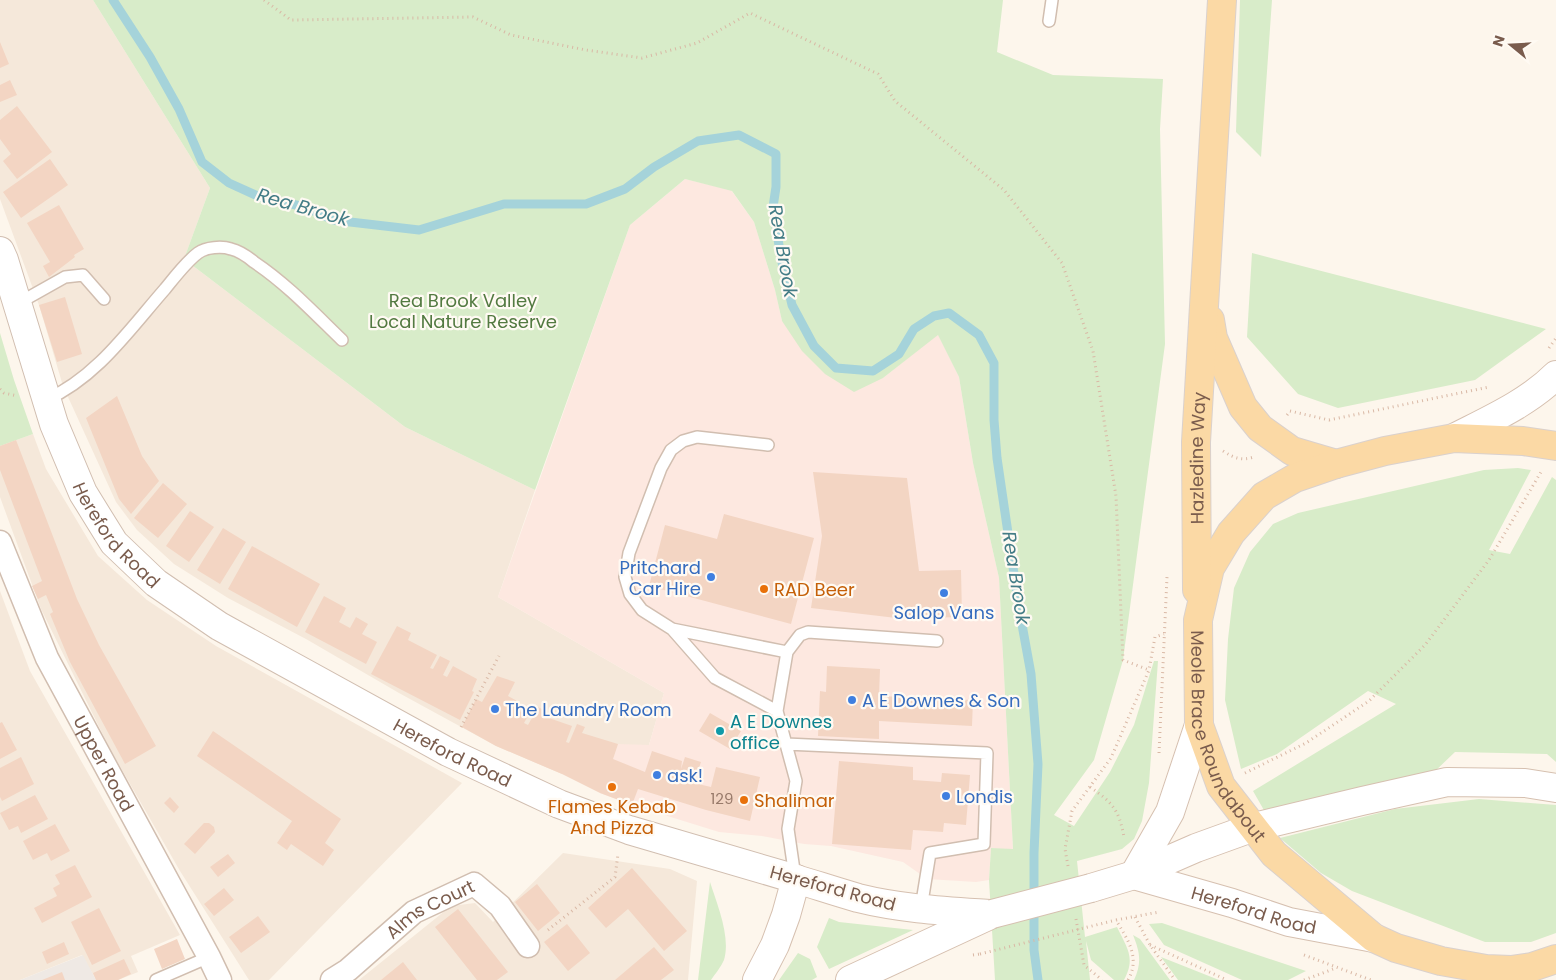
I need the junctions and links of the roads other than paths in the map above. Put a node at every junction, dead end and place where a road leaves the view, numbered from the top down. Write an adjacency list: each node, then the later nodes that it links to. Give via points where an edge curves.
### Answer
1 (1052, 0): 3 (lane)
2 (1222, 0): 5 (main road, Hazledine Way)
3 (1049, 21)
4 (0, 251): 7 (main road, Hereford Road)
5 (1204, 294): 14 (main road, Hazledine Way, via 1213,338 1243,407 1260,428 1292,451); 16 (main road, Hazledine Way, via 1196,442)
6 (104, 299): 7 (lane, via 84,275 65,277)
7 (17, 304): 10 (main road, Hereford Road)
8 (342, 340): 10 (lane, via 269,272 247,256 232,249 208,249 199,253 175,277 103,361 82,379 63,392)
9 (1556, 375): 11 (main road, via 1501,414)
10 (34, 398): 26 (main road, Hereford Road, via 54,424 83,493 114,543 156,583 219,626 448,752 559,804 629,830)
11 (1454, 438): 13 (main road, Meole Brace Roundabout, via 1523,440); 14 (main road, Meole Brace Roundabout)
12 (768, 445): 17 (lane, via 697,437 683,441 671,450 661,468 629,553 626,577 630,594 642,610)
13 (1556, 446)
14 (1336, 464): 16 (main road, Meole Brace Roundabout, via 1295,478 1264,496 1231,533 1210,568)
15 (1, 545): 31 (street, Upper Road, via 47,658)
16 (1198, 620): 21 (main road, Meole Brace Roundabout)
17 (672, 629): 19 (lane); 20 (lane, via 715,678)
18 (937, 641): 19 (lane, via 808,632 800,635)
19 (788, 652): 20 (lane)
20 (777, 711): 22 (lane)
21 (1199, 725): 24 (main road, Meole Brace Roundabout, via 1221,786); 25 (main road, via 1170,812)
22 (786, 744): 26 (lane, via 796,780 788,829); 27 (lane, via 987,753 984,844 930,853)
23 (1556, 788): 24 (main road, via 1525,783 1447,782)
24 (1254, 827): 25 (main road); 29 (main road, Meole Brace Roundabout, via 1274,854)
25 (1134, 875): 28 (main road, Hereford Road, bridge); 29 (main road, Hereford Road, via 1289,922)
26 (796, 879): 27 (main road, Hereford Road, via 859,898); 37 (main road, via 775,945)
27 (921, 908): 28 (main road, Hereford Road)
28 (992, 914): 38 (main road)
29 (1374, 938): 33 (main road, Meole Brace Roundabout)
30 (528, 946): 34 (street, Alms Court, via 500,906 474,884 414,912)
31 (209, 957): 35 (lane); 36 (street, Upper Road)
32 (1556, 960): 33 (main road, Meole Brace Roundabout, via 1511,970); 39 (street)
33 (1448, 971)
34 (345, 977)
35 (156, 980)
36 (220, 980)
37 (757, 980)
38 (850, 980)
39 (1535, 980)

